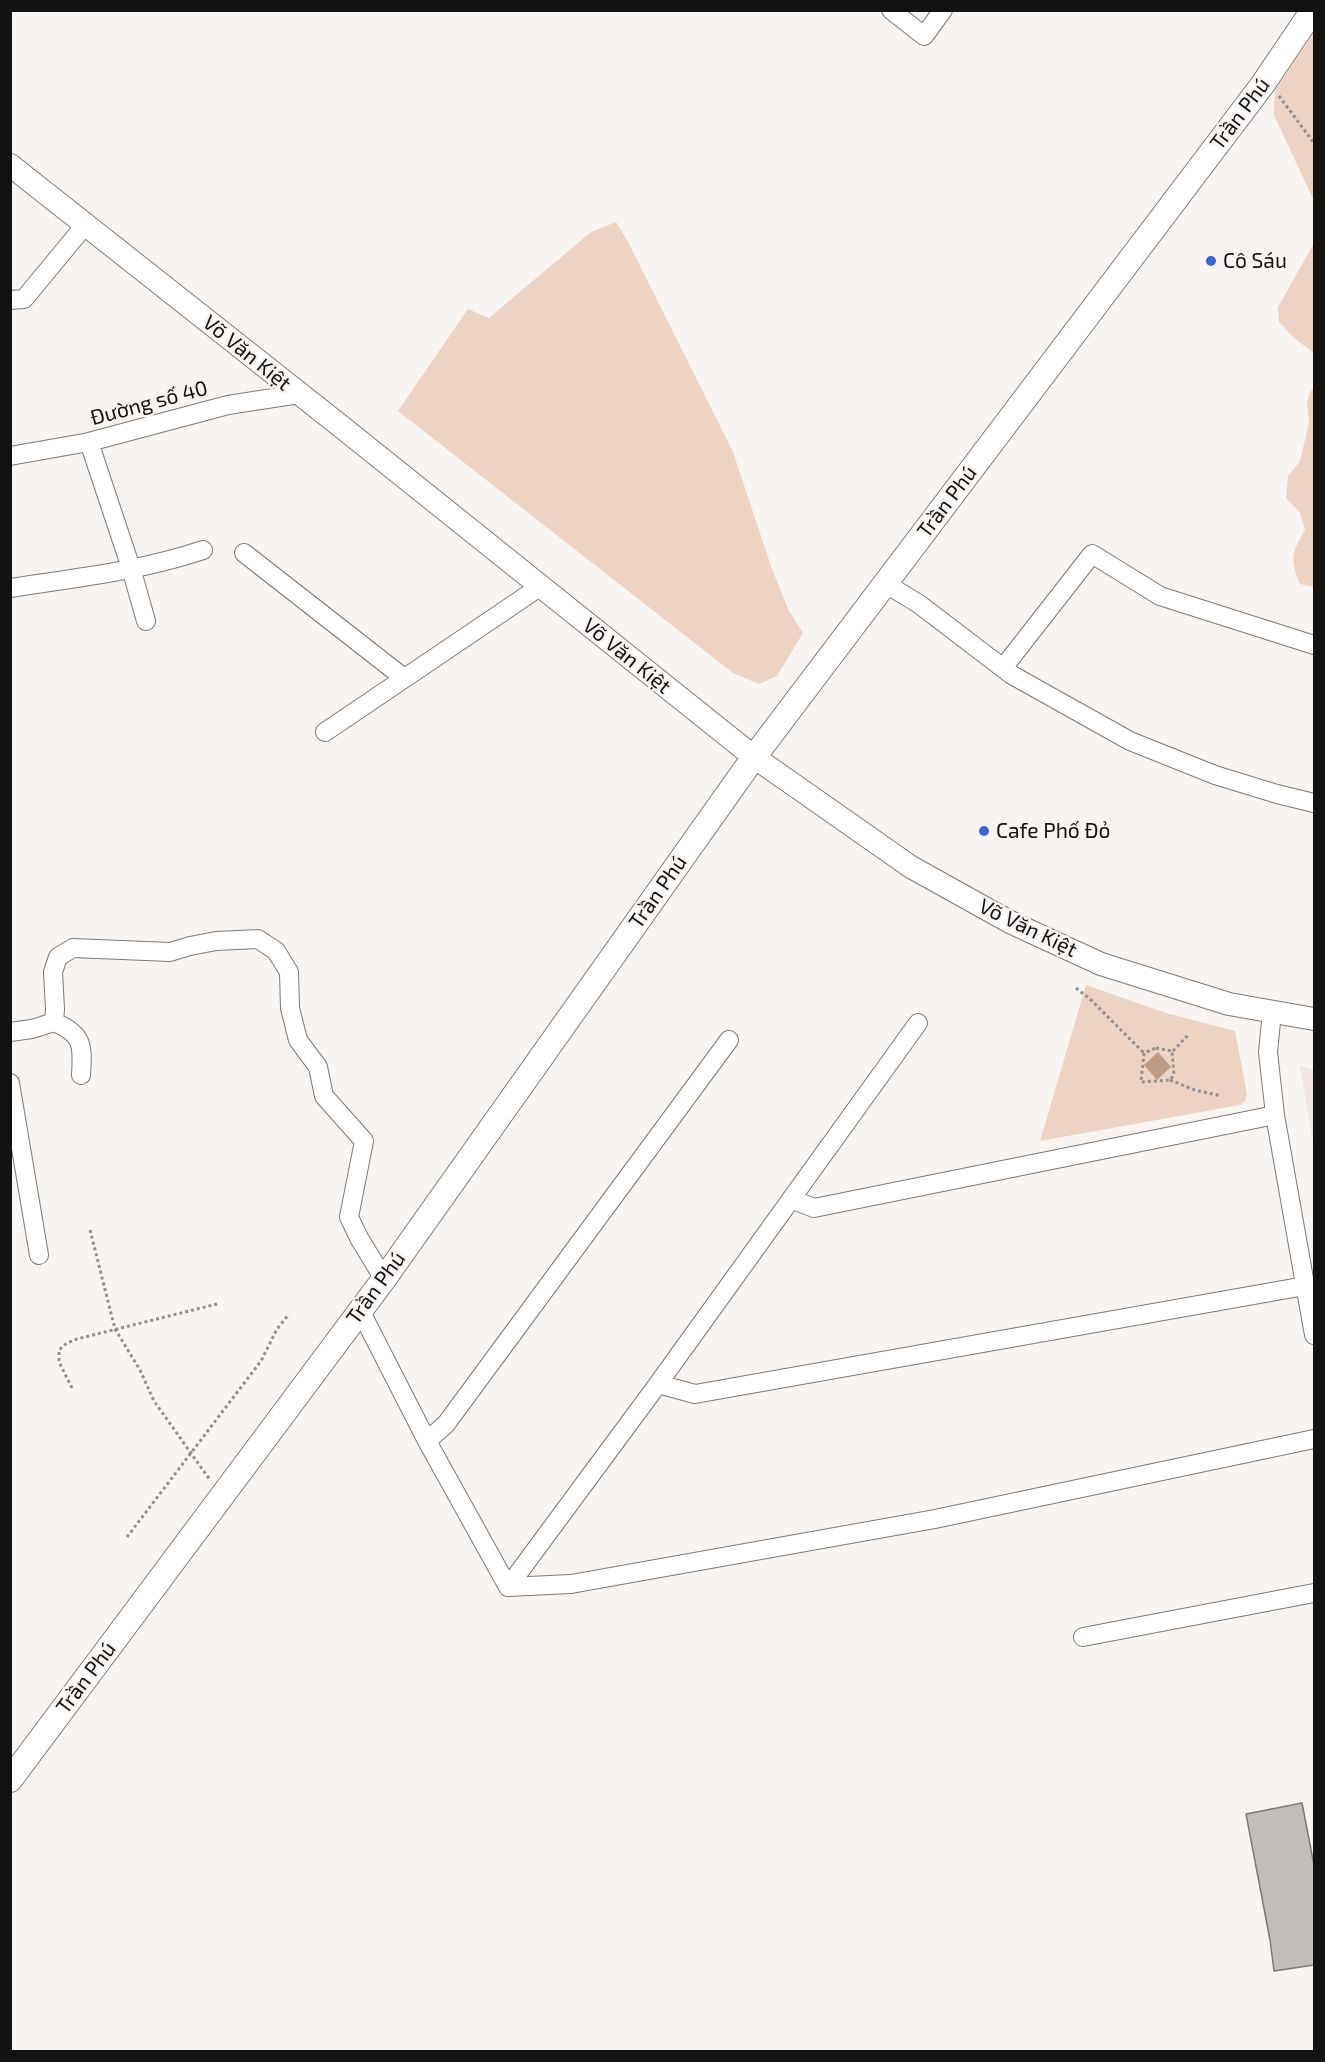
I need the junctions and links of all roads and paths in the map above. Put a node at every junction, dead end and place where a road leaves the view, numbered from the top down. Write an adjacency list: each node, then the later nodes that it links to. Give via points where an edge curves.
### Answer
1 (891, 10): 2 (street, via 924,36)
2 (943, 10)
3 (1313, 10): 4 (main road, Trần Phú)
4 (1263, 84): 5 (path, via 1286,104); 15 (main road, Trần Phú)
5 (1314, 142)
6 (10, 165): 7 (street, Võ Văn Kiệt)
7 (86, 224): 8 (street, via 24,299); 9 (street, Võ Văn Kiệt)
8 (10, 300)
9 (299, 394): 10 (street, Đường số 40, via 228,405); 16 (street, Võ Văn Kiệt)
10 (89, 442): 11 (street, Đường số 40); 14 (street)
11 (10, 456)
12 (203, 550): 14 (street)
13 (244, 553): 21 (street)
14 (131, 568): 17 (street); 18 (street)
15 (886, 584): 20 (street, via 920,604); 23 (main road, Trần Phú)
16 (541, 586): 21 (street); 23 (street, Võ Văn Kiệt)
17 (10, 588)
18 (146, 621)
19 (1314, 645): 20 (street, via 1160,596 1092,554)
20 (1003, 668): 24 (street, via 1130,741 1215,775)
21 (404, 678): 22 (street)
22 (326, 732)
23 (754, 757): 26 (street, Võ Văn Kiệt, via 910,867 1010,922 1101,964 1229,1004); 43 (main road, Trần Phú)
24 (1314, 803)
25 (1076, 988): 34 (path)
26 (1272, 1012): 27 (street, Võ Văn Kiệt); 39 (street, via 1268,1052)
27 (1314, 1018)
28 (54, 1022): 30 (street); 35 (street, via 68,1028 80,1041); 43 (street, via 53,972 58,957 73,948 170,952 216,941 258,939 276,951 289,972 290,1008 298,1040 318,1067 324,1096 364,1141 349,1217)
29 (918, 1023): 40 (street)
30 (10, 1032)
31 (1188, 1035): 33 (path)
32 (729, 1040): 53 (street, via 453,1415)
33 (1172, 1051): 34 (path, via 1156,1048); 36 (path, via 1174,1074)
34 (1144, 1053): 36 (path, via 1141,1082)
35 (81, 1075)
36 (1170, 1080): 38 (path)
37 (10, 1083): 42 (street)
38 (1221, 1096)
39 (1275, 1115): 40 (street, via 814,1208); 44 (street)
40 (791, 1199): 50 (street)
41 (90, 1230): 48 (path)
42 (39, 1255)
43 (384, 1279): 46 (main road, Trần Phú)
44 (1305, 1286): 49 (street); 50 (street, via 695,1394)
45 (217, 1304): 48 (path)
46 (360, 1310): 53 (street); 55 (main road, Trần Phú)
47 (289, 1314): 54 (path, via 261,1361)
48 (115, 1329): 51 (path, via 77,1339 59,1350 59,1362); 54 (path, via 154,1401)
49 (1314, 1335)
50 (658, 1384): 57 (street)
51 (72, 1388)
52 (1314, 1440): 57 (street, via 935,1520 571,1584)
53 (428, 1441): 57 (street)
54 (190, 1454): 55 (path); 56 (path)
55 (222, 1496): 60 (main road, Trần Phú)
56 (128, 1537)
57 (508, 1587)
58 (1314, 1593): 59 (street)
59 (1083, 1637)
60 (10, 1780)

